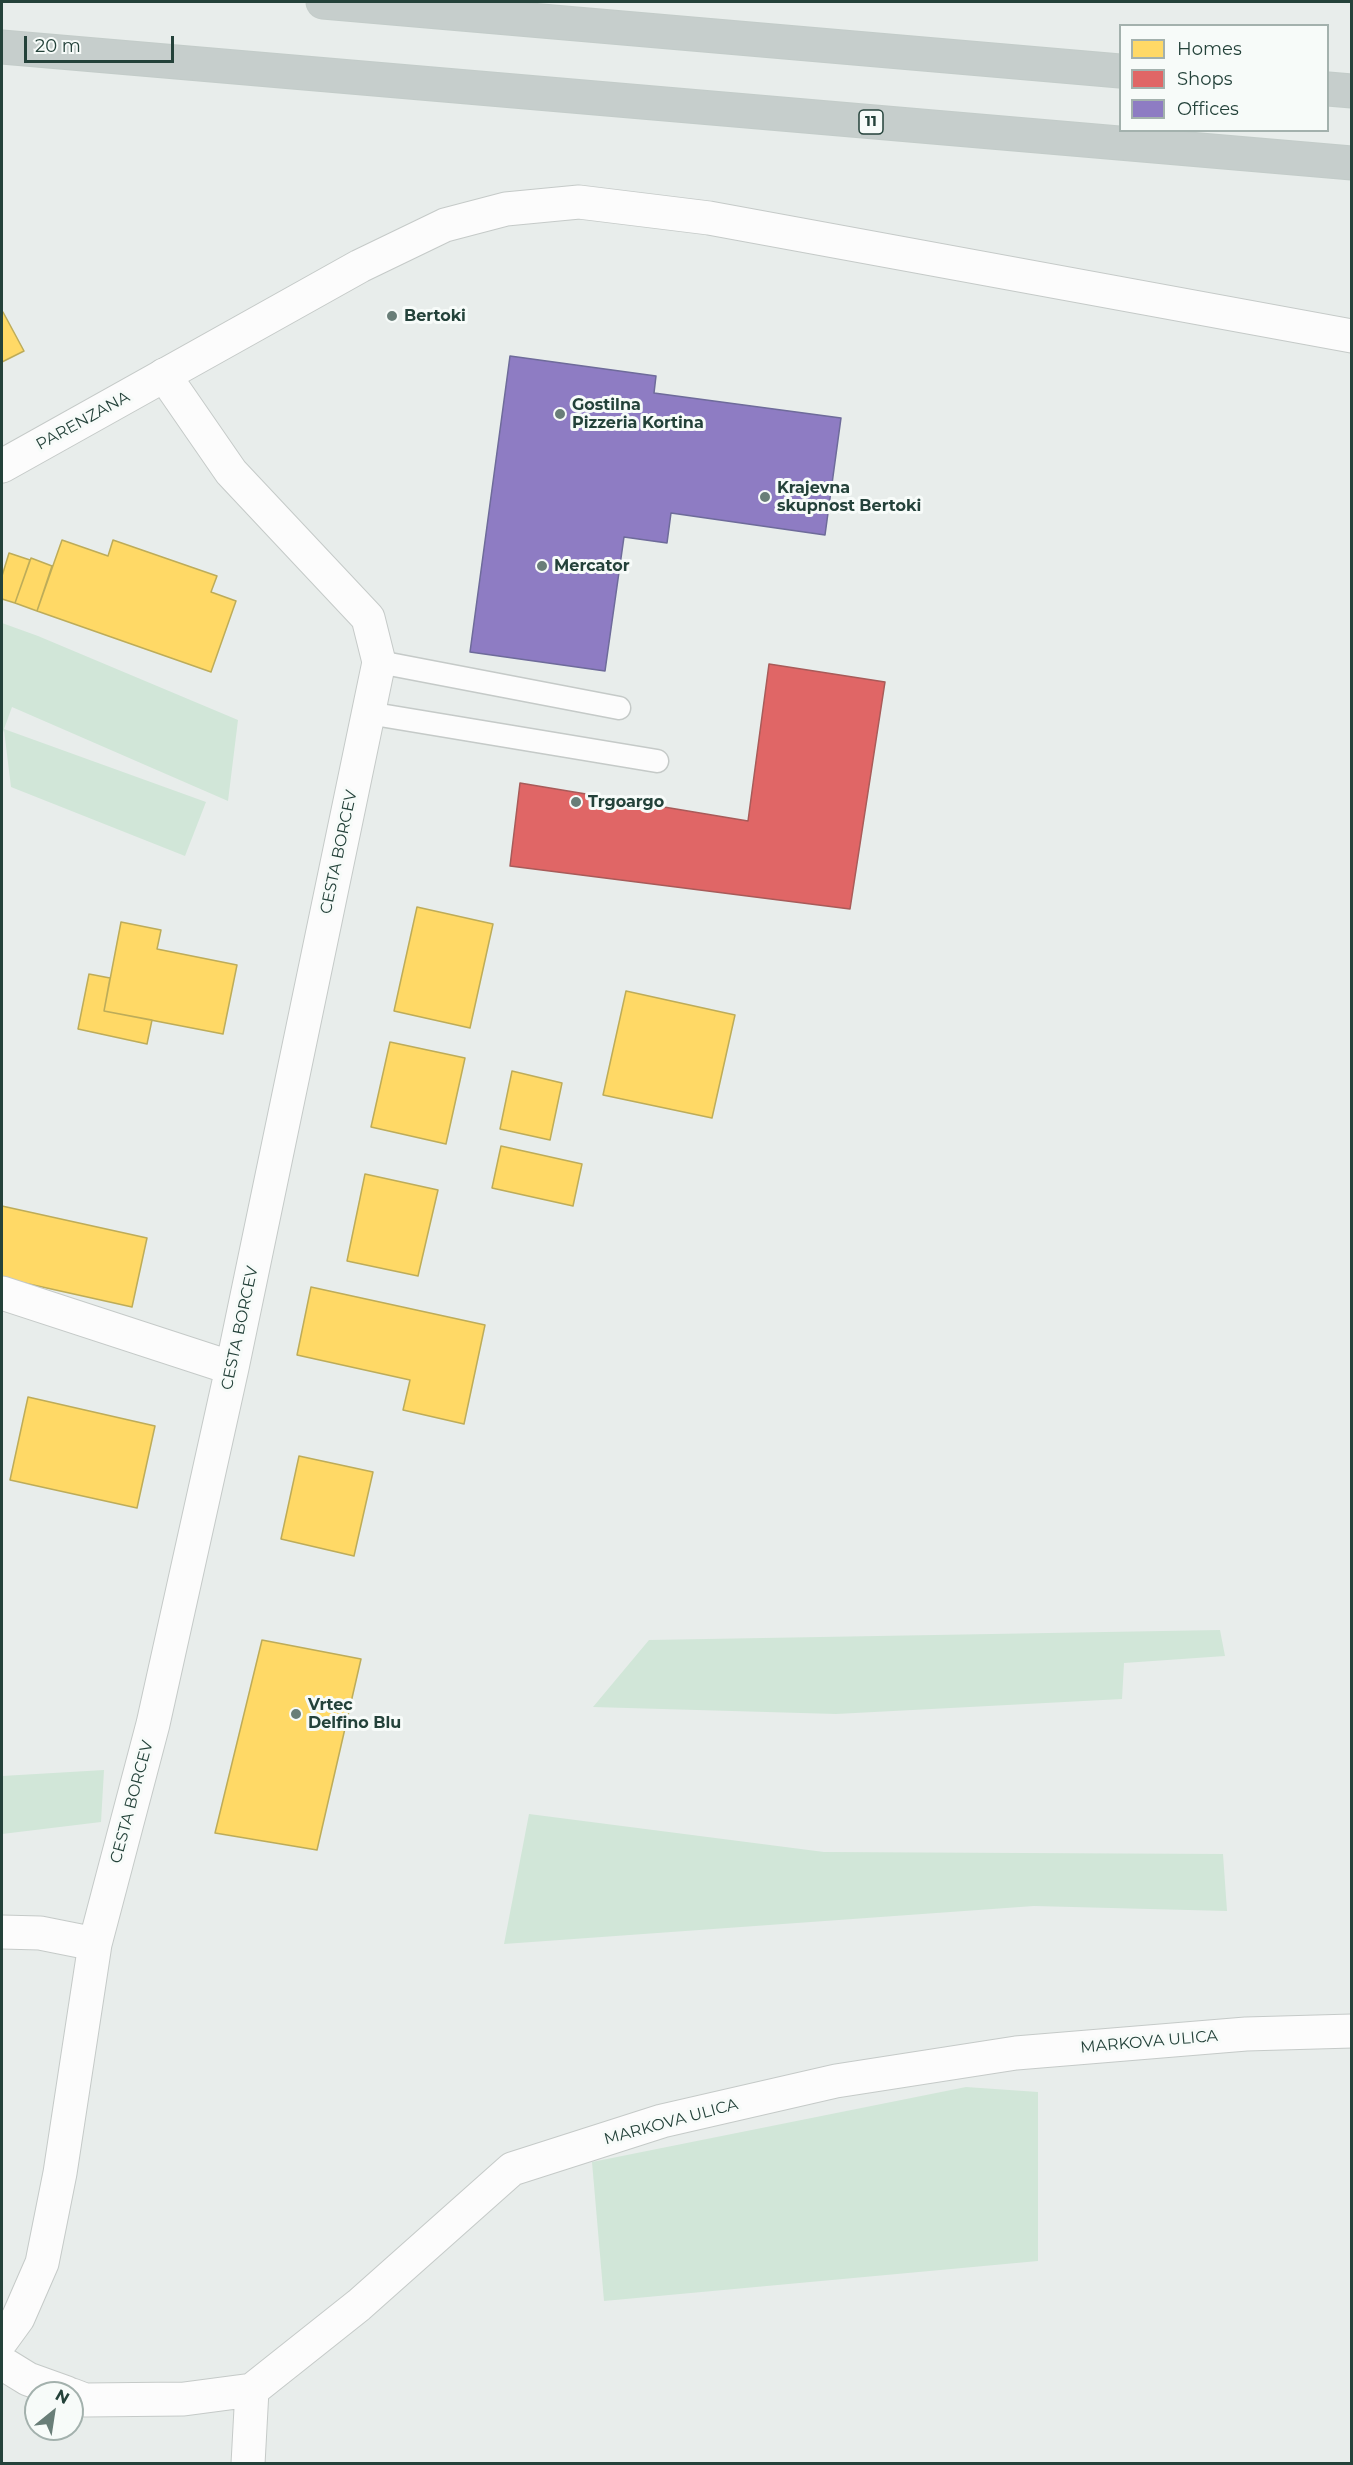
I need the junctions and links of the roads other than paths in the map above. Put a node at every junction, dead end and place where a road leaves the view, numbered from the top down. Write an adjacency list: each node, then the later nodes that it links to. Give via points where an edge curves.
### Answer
1 (323, 2): 3 (highway)
2 (527, 2): 3 (highway)
3 (597, 26): 5 (highway)
4 (2, 47): 8 (highway, 11)
5 (1119, 71)
6 (1329, 89): 7 (highway)
7 (1352, 91)
8 (1352, 164)
9 (1352, 336): 10 (street, PARENZANA, via 709,218 579,202 506,209 445,225 360,266)
10 (164, 375): 11 (street, PARENZANA); 12 (street, CESTA BORCEV, via 231,472 368,618)
11 (2, 466)
12 (379, 662): 13 (lane); 14 (street, CESTA BORCEV)
13 (619, 708)
14 (368, 713): 15 (lane); 17 (street, CESTA BORCEV)
15 (657, 761)
16 (2, 1293): 17 (street)
17 (232, 1368): 19 (street, CESTA BORCEV, via 153,1724)
18 (2, 1932): 19 (street, via 39,1933)
19 (95, 1944): 21 (street, CESTA BORCEV, via 60,2173 42,2263 18,2318)
20 (1352, 2031): 24 (street, MARKOVA ULICA, via 1246,2034 1016,2053 836,2080 662,2121 512,2169 359,2305)
21 (2, 2340)
22 (2, 2363): 23 (street)
23 (34, 2381)
24 (252, 2390): 25 (street, via 184,2399); 26 (street)
25 (84, 2400)
26 (248, 2463)

